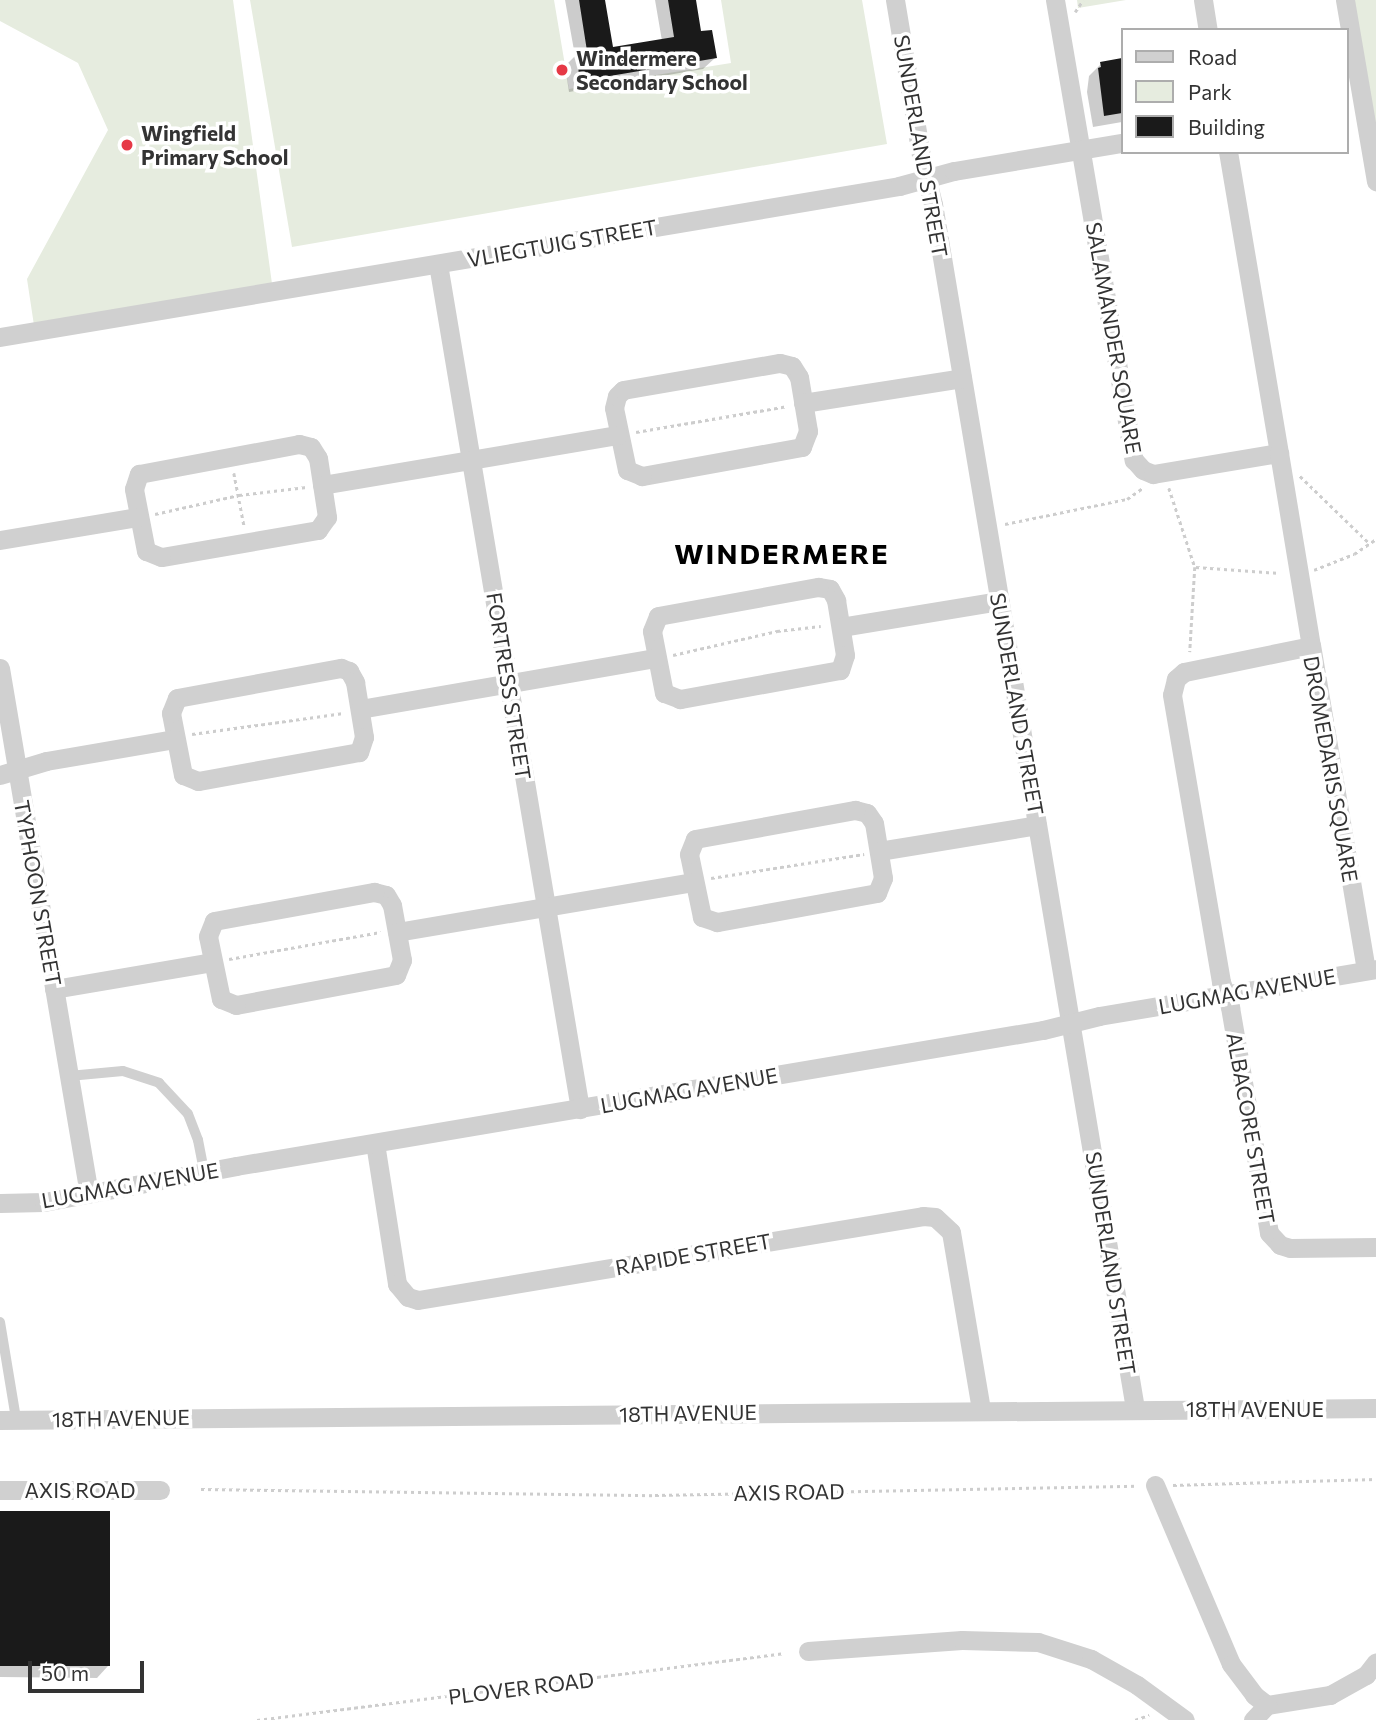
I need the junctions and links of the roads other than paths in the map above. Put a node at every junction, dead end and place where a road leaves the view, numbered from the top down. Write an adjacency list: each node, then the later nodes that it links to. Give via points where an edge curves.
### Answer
1 (895, 0): 12 (street, SUNDERLAND STREET)
2 (1055, 0): 10 (street, SALAMANDER SQUARE)
3 (1203, 0): 5 (street)
4 (1345, 0): 6 (street)
5 (1208, 28)
6 (1348, 28)
7 (1348, 32): 8 (street)
8 (1355, 105): 13 (street)
9 (1120, 143): 10 (street, VLIEGTUIG STREET)
10 (1080, 149): 12 (street, VLIEGTUIG STREET); 19 (street, SALAMANDER SQUARE, via 1134,460 1143,470 1164,473)
11 (1228, 154): 19 (street)
12 (926, 179): 14 (street, VLIEGTUIG STREET); 16 (street, SUNDERLAND STREET)
13 (1376, 181)
14 (438, 264): 15 (street, VLIEGTUIG STREET); 20 (street, FORTRESS STREET)
15 (0, 337)
16 (962, 378): 17 (street); 24 (street, SUNDERLAND STREET)
17 (803, 403): 18 (street, via 797,373 784,363 640,387 623,390 615,400); 18 (street, via 808,436 802,447 794,450 638,476 625,467)
18 (618, 435): 20 (street)
19 (1279, 453): 26 (street)
20 (471, 460): 21 (street); 29 (street, FORTRESS STREET)
21 (323, 485): 22 (street, via 327,517 321,528 247,543 157,557 144,548); 22 (street, via 317,454 308,445 230,456 139,474 133,485)
22 (138, 517): 23 (street)
23 (0, 540)
24 (1000, 601): 25 (street); 33 (street, SUNDERLAND STREET)
25 (841, 627): 27 (street, via 835,596 830,589 818,587 661,614 652,627); 27 (street, via 845,659 836,672 730,691 671,698 662,690)
26 (1311, 646): 39 (street, DROMEDARIS SQUARE); 41 (street, DROMEDARIS SQUARE, via 1189,669 1176,679 1172,695)
27 (656, 658): 29 (street)
28 (0, 668): 32 (street, TYPHOON STREET)
29 (509, 684): 30 (street); 36 (street, FORTRESS STREET)
30 (360, 709): 31 (street, via 349,671 337,668 180,695 171,709); 31 (street, via 365,741 355,754 211,779 194,781 183,775)
31 (175, 739): 32 (street, via 46,761)
32 (9, 774): 40 (street, TYPHOON STREET)
33 (1038, 825): 34 (street); 42 (street, SUNDERLAND STREET)
34 (879, 851): 35 (street, via 871,816 860,810 843,812 699,837 690,850); 35 (street, via 883,882 874,895 718,922 709,922 700,913)
35 (694, 881): 36 (street)
36 (546, 907): 37 (street); 44 (street, FORTRESS STREET)
37 (397, 932): 38 (street, via 391,901 374,892 217,919 208,932); 38 (street, via 402,964 393,977 236,1004 228,1004 218,995)
38 (212, 962): 40 (street)
39 (1371, 970): 41 (street, LUGMAG AVENUE)
40 (54, 989): 43 (street, TYPHOON STREET)
41 (1226, 994): 42 (street, LUGMAG AVENUE); 49 (street, ALBACORE STREET, via 1271,1238 1290,1248)
42 (1071, 1023): 44 (street, LUGMAG AVENUE); 53 (street, SUNDERLAND STREET)
43 (69, 1076): 46 (lane, via 123,1071 159,1083 188,1114); 47 (street, TYPHOON STREET)
44 (580, 1109): 45 (street, LUGMAG AVENUE)
45 (374, 1143): 46 (street, LUGMAG AVENUE); 54 (street, RAPIDE STREET, via 397,1284 403,1293 418,1300 935,1217 951,1232)
46 (204, 1172): 47 (street, LUGMAG AVENUE)
47 (89, 1194): 48 (street, LUGMAG AVENUE)
48 (0, 1203)
49 (1376, 1247)
50 (0, 1322): 51 (lane)
51 (3, 1357): 55 (lane)
52 (1376, 1408): 53 (street, 18TH AVENUE)
53 (1135, 1409): 54 (street, 18TH AVENUE)
54 (981, 1410): 55 (street, 18TH AVENUE)
55 (8, 1419)
56 (1155, 1485): 61 (street, via 1231,1664 1254,1695)
57 (0, 1490): 58 (street, AXIS ROAD)
58 (160, 1490)
59 (808, 1651): 62 (street, via 962,1640 1038,1642 1091,1659)
60 (1376, 1662): 61 (street, via 1366,1675 1330,1695)
61 (1260, 1713)
62 (1185, 1720)

